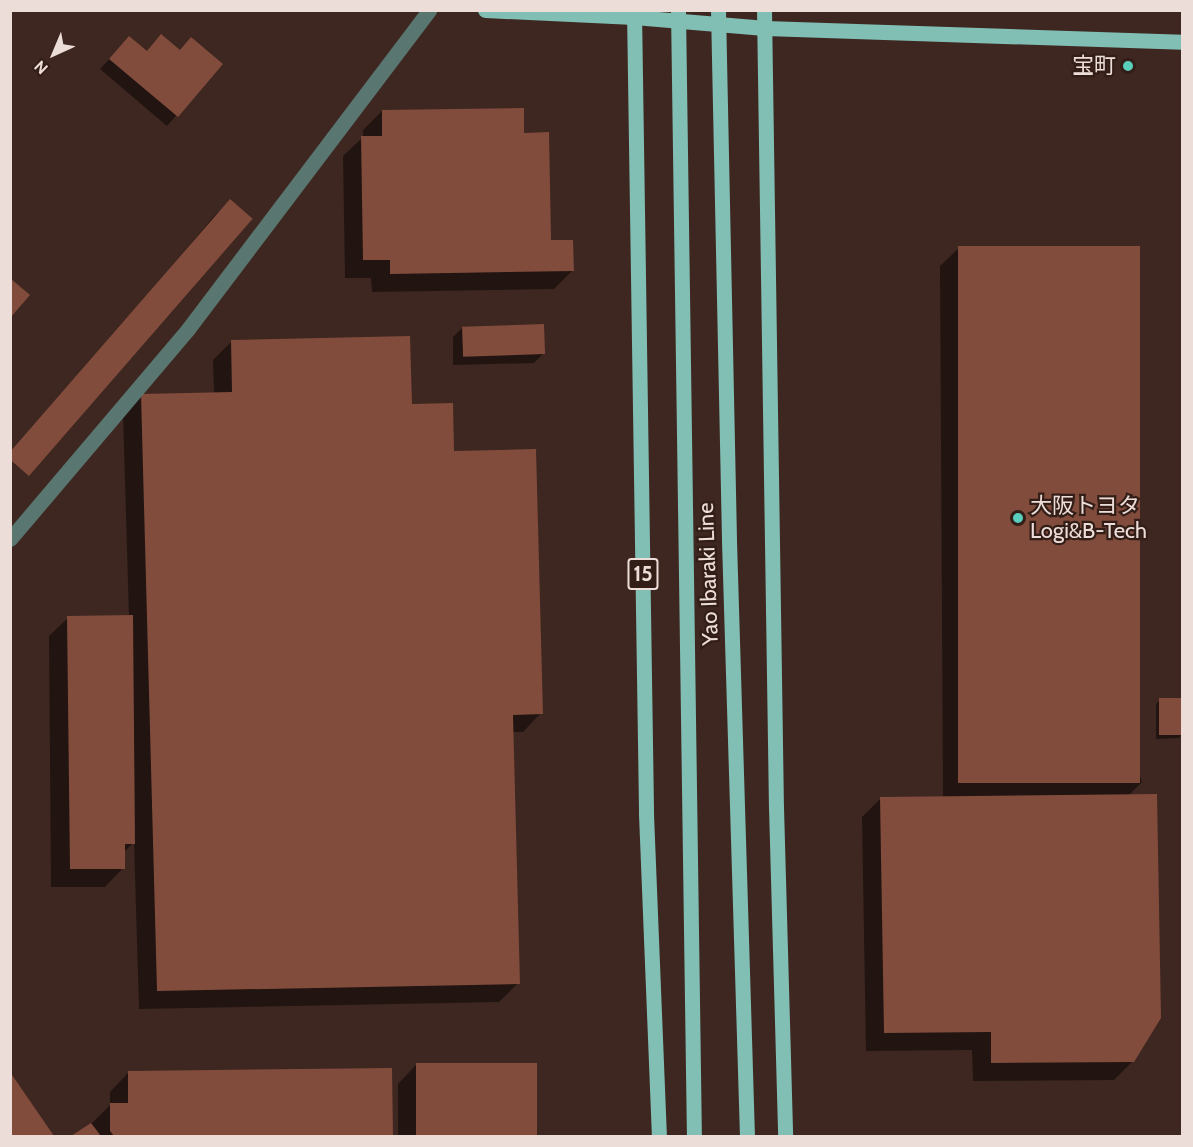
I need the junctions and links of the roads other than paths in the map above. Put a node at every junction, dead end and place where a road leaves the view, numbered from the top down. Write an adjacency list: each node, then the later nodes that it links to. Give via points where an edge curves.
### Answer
1 (429, 10): 9 (lane, via 188,330)
2 (485, 10): 6 (main road)
3 (678, 10): 11 (main road, Yao Ibaraki Line / 15)
4 (718, 10): 12 (main road, Yao Ibaraki Line)
5 (764, 10): 7 (main road)
6 (634, 14): 7 (main road); 10 (main road, 15, via 646,814)
7 (765, 28): 8 (main road); 13 (main road, via 776,807)
8 (1182, 42)
9 (10, 539)
10 (659, 1137)
11 (694, 1137)
12 (747, 1137)
13 (785, 1137)

